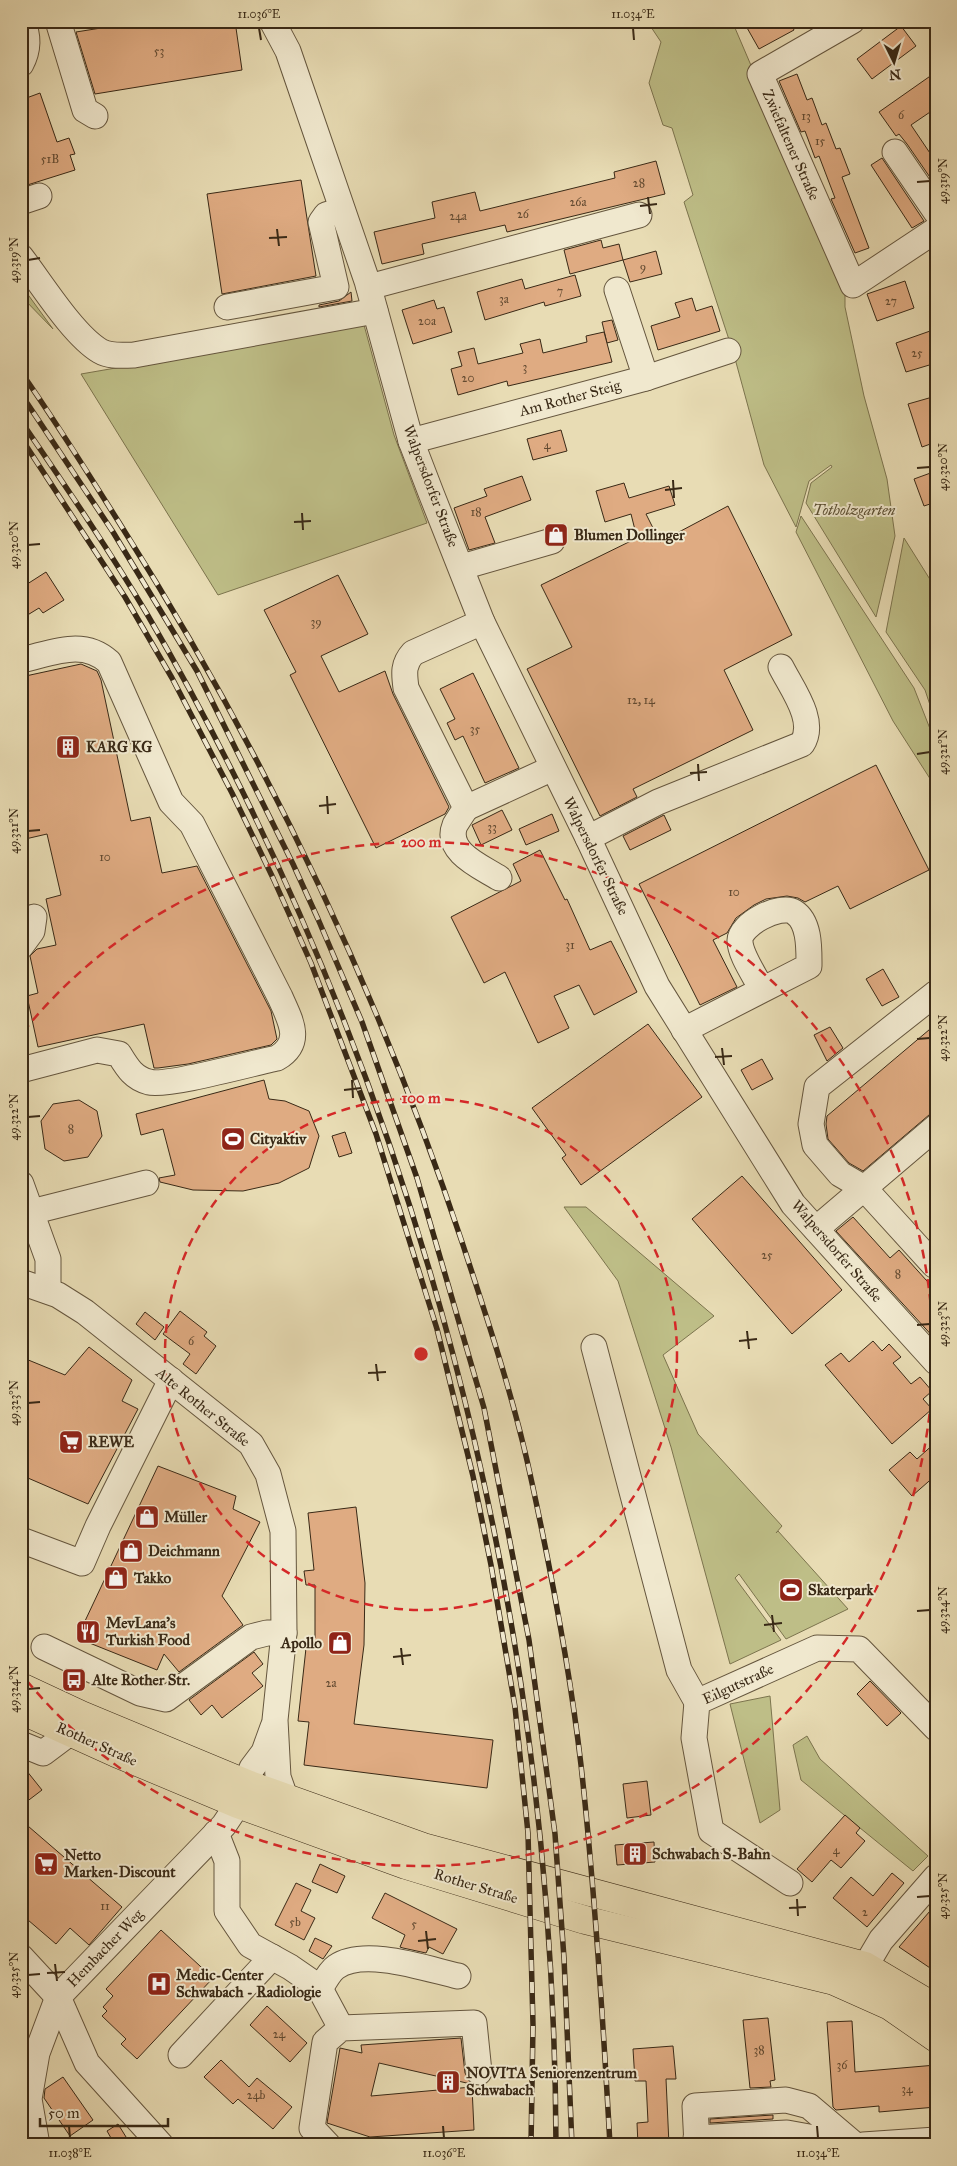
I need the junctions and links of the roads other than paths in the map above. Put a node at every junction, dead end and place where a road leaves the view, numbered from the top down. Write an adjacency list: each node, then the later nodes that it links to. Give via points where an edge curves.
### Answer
1 (22, 21): 5 (street, via 27,32 28,52)
2 (58, 21): 6 (street, via 85,110)
3 (272, 21): 8 (street, Walpersdorfer Straße, via 288,51)
4 (852, 21): 11 (street, Zwiefaltener Straße, via 760,74 853,285)
5 (21, 64)
6 (95, 116)
7 (895, 152): 9 (street)
8 (342, 210): 13 (street, Walpersdorfer Straße); 14 (street, via 326,215 321,222)
9 (936, 212)
10 (639, 215): 13 (street)
11 (936, 230)
12 (21, 256): 17 (street, via 79,334 101,352 118,356)
13 (368, 284): 14 (street); 17 (street, Walpersdorfer Straße)
14 (336, 287): 16 (street)
15 (617, 290): 19 (street)
16 (227, 307)
17 (375, 312): 20 (street, Walpersdorfer Straße)
18 (728, 351): 19 (street, Am Rother Steig)
19 (646, 378): 20 (street, Am Rother Steig)
20 (411, 441): 22 (street, Walpersdorfer Straße)
21 (552, 541): 22 (street)
22 (462, 567): 23 (street, Walpersdorfer Straße)
23 (482, 622): 26 (street, Walpersdorfer Straße); 27 (street, via 413,653 406,661 404,672 406,688)
24 (21, 660): 35 (street, via 80,647 100,653 109,662 171,802 192,824 280,997 293,1034 292,1045 276,1058 158,1084 138,1078 129,1071 119,1054 97,1050)
25 (781, 667): 28 (street, via 808,722 807,736 802,744 658,802)
26 (553, 768): 27 (street); 28 (street, Walpersdorfer Straße)
27 (466, 808): 29 (street, via 454,827 457,850)
28 (588, 838): 34 (street, Walpersdorfer Straße, via 657,986)
29 (499, 878)
30 (34, 917): 31 (street, via 32,931)
31 (21, 946)
32 (762, 990): 34 (street)
33 (936, 994): 39 (street, via 817,1087 811,1124 815,1145 840,1174)
34 (684, 1030): 41 (street, Walpersdorfer Straße, via 793,1204)
35 (21, 1070)
36 (936, 1127): 39 (street)
37 (146, 1183): 40 (street)
38 (21, 1184): 40 (street)
39 (864, 1188): 41 (street); 42 (street)
40 (31, 1212): 44 (street, via 48,1259)
41 (816, 1229): 46 (street, Walpersdorfer Straße)
42 (934, 1265)
43 (21, 1282): 44 (street, Alte Rother Straße)
44 (48, 1291): 47 (street, Alte Rother Straße, via 85,1312)
45 (594, 1347): 52 (street, via 679,1670)
46 (936, 1362)
47 (171, 1380): 48 (street, via 82,1563); 49 (street, Alte Rother Straße, via 250,1444 268,1474 283,1531)
48 (21, 1540)
49 (284, 1632): 50 (street, via 251,1637 166,1699 140,1693); 54 (street, Alte Rother Straße)
50 (44, 1648)
51 (21, 1687): 55 (main road, Rother Straße)
52 (697, 1702): 56 (street, Eilgutstraße, via 817,1648 859,1649); 62 (street, Eilgutstraße, via 694,1738 711,1831)
53 (21, 1710): 55 (main road, Rother Straße)
54 (275, 1720): 58 (street, Alte Rother Straße, via 264,1752 252,1768); 59 (street, Alte Rother Straße, via 278,1777)
55 (76, 1723): 57 (street, via 43,1752); 58 (main road, Rother Straße, via 116,1753)
56 (936, 1728)
57 (21, 1744)
58 (242, 1794): 59 (main road, Rother Straße); 60 (street, Hembacher Weg); 66 (main road, Rother Straße, via 406,1865 585,1920 834,1981)
59 (285, 1797): 66 (main road, Rother Straße, via 423,1847)
60 (216, 1833): 64 (street, via 227,1861 227,1911 250,1945); 68 (street, Hembacher Weg)
61 (936, 1877): 66 (street, via 880,1940)
62 (790, 1883)
63 (21, 1957): 68 (street)
64 (272, 1957): 67 (street); 72 (street)
65 (458, 1976): 67 (street, via 393,1960 358,1959 336,1967)
66 (858, 1977): 69 (main road, Rother Straße); 71 (main road, Rother Straße, via 890,2006)
67 (320, 1989): 70 (street)
68 (58, 1996): 76 (street, via 37,2053 29,2099); 77 (street, Hembacher Weg, via 87,2063)
69 (936, 2008)
70 (341, 2028): 73 (street, via 474,2023); 78 (street, via 325,2042 312,2128)
71 (936, 2038)
72 (181, 2055)
73 (478, 2072)
74 (696, 2135): 79 (street, via 787,2132); 79 (street, via 694,2106 786,2100 809,2106)
75 (936, 2140): 80 (street)
76 (37, 2145)
77 (161, 2145)
78 (328, 2145)
79 (854, 2145)
80 (863, 2145)

